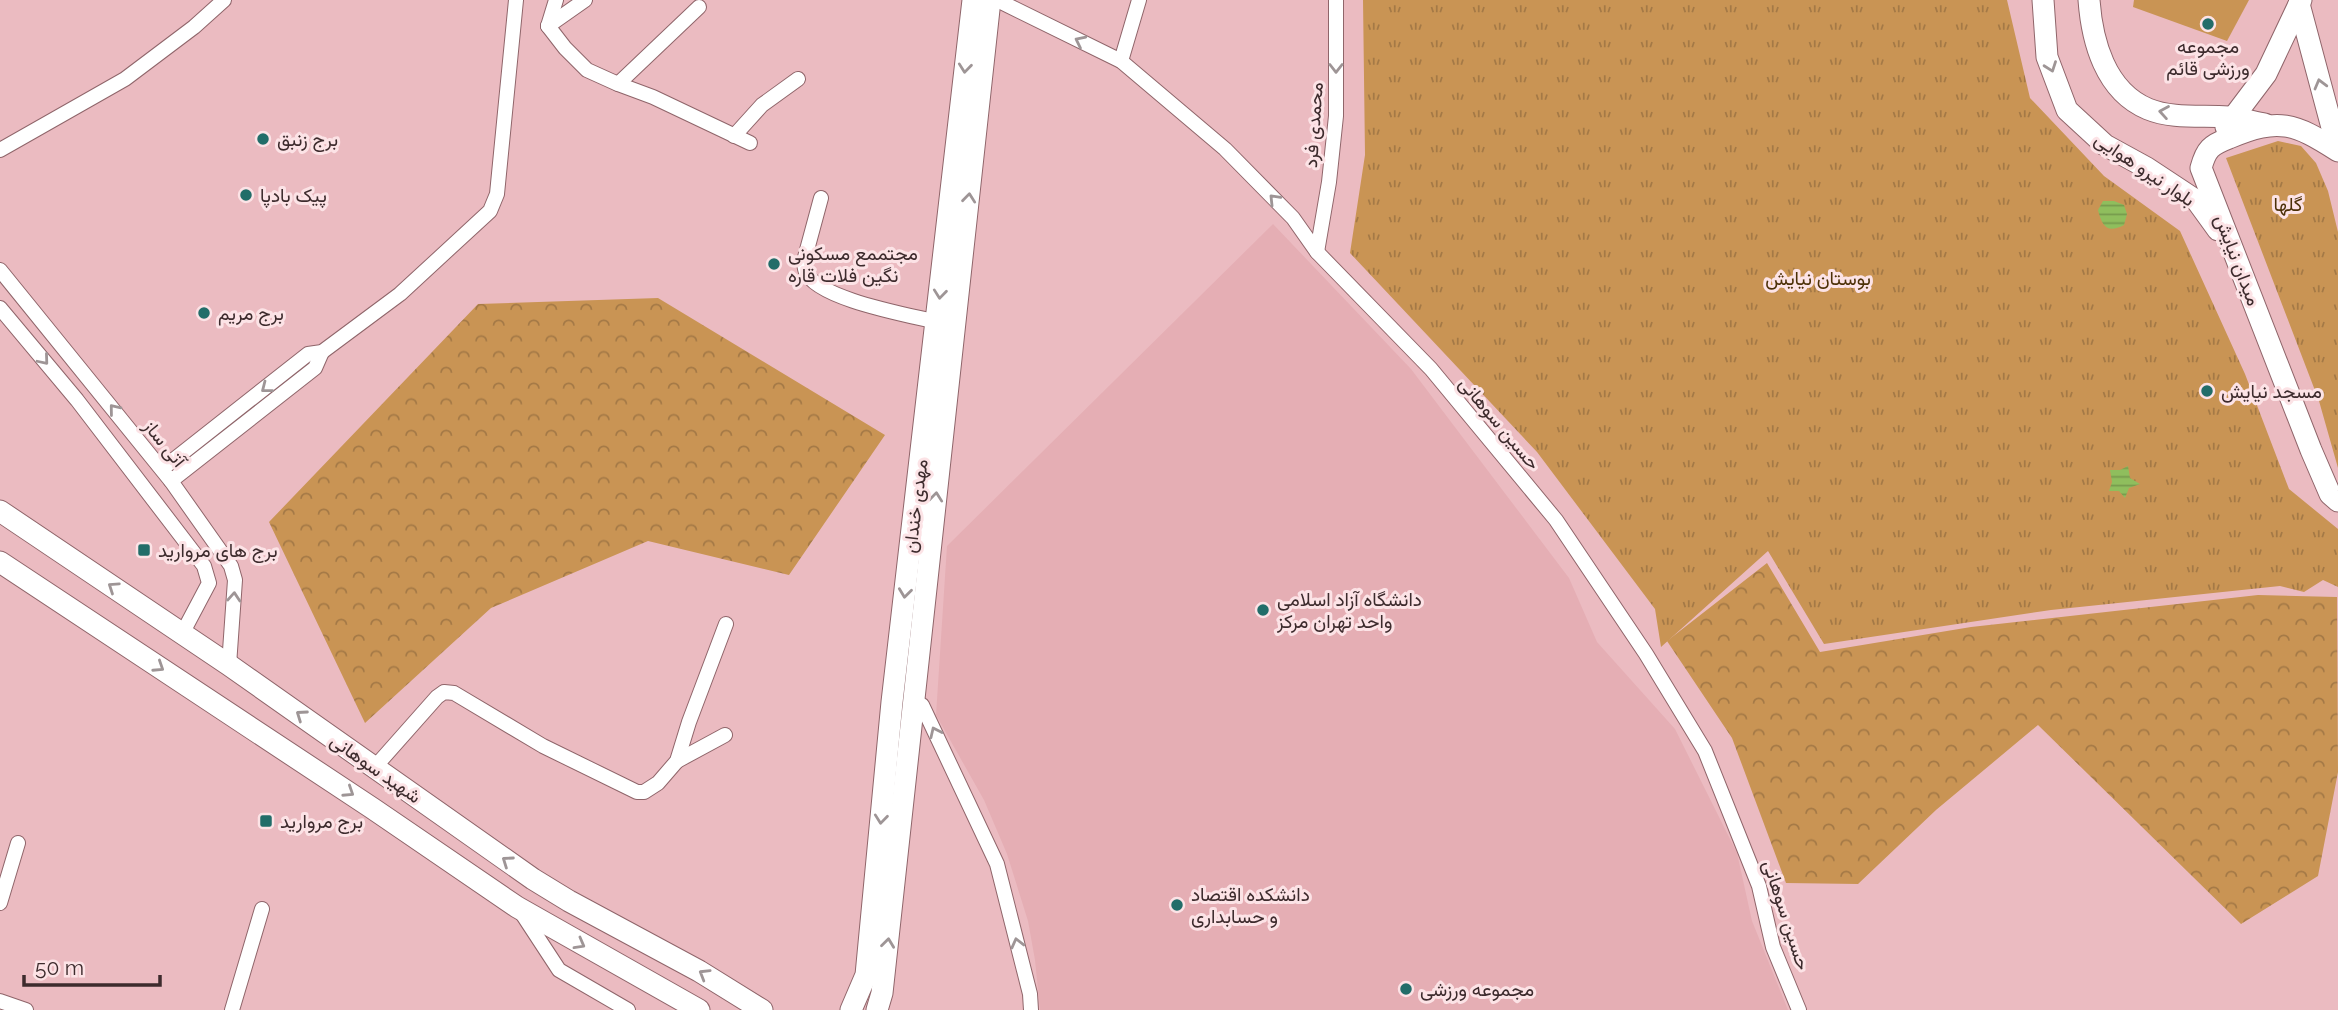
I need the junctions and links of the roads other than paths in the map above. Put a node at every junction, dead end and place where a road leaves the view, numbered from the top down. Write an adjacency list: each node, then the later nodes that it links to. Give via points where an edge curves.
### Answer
1 (224, 0): 23 (street, via 125,79)
2 (516, 0): 33 (street, via 497,194 490,211 400,294 322,352 315,368)
3 (556, 0): 14 (street)
4 (585, 0): 14 (street)
5 (973, 0): 30 (main road, مهدی خندان, one-way to 30)
6 (990, 0): 56 (main road, مهدی خندان, one-way to 6, via 916,699)
7 (997, 0): 15 (street, حسین سوهانی, one-way to 7)
8 (1139, 0): 15 (street)
9 (1336, 0): 26 (street, محمدی فرد, one-way to 26, via 1336,116)
10 (2043, 0): 27 (main road, بلوار نیرو هوایی, one-way to 27, via 2047,57 2067,110 2105,145 2197,201)
11 (2089, 0): 18 (main road, one-way to 11, via 2148,110 2126,95 2104,65)
12 (2300, 2): 18 (main road, via 2266,74); 24 (main road, one-way to 12)
13 (699, 8): 17 (street)
14 (548, 26): 17 (street, via 587,70)
15 (1121, 61): 26 (street, حسین سوهانی, one-way to 15, via 1293,218 1225,149)
16 (798, 79): 20 (street, via 762,105)
17 (618, 84): 20 (street)
18 (2232, 117): 19 (main road); 22 (main road)
19 (2265, 124): 22 (main road); 24 (main road, via 2311,134)
20 (734, 136): 21 (street)
21 (750, 143)
22 (2216, 143): 27 (main road, میدان نیایش, via 2205,153 2201,168)
23 (0, 150)
24 (2338, 151)
25 (821, 198): 30 (street, via 804,261 810,279 839,298)
26 (1317, 252): 58 (street, حسین سوهانی, via 1430,369 1556,520 1646,654 1704,751 1759,886 1773,947)
27 (2236, 255): 34 (main road, میدان نیایش, via 2311,450 2330,494)
28 (0, 270): 31 (street, آتی ساز)
29 (0, 308): 32 (street, one-way to 32)
30 (937, 322): 55 (main road, مهدی خندان, one-way to 55, via 892,702 866,975)
31 (95, 386): 32 (street); 33 (street, آتی ساز, one-way to 31)
32 (77, 400): 38 (street, via 204,566 209,583)
33 (167, 475): 39 (street, آتی ساز, one-way to 33, via 235,580 231,566)
34 (2338, 501)
35 (0, 511): 38 (main road, شهید سوهانی, one-way to 35)
36 (0, 562): 47 (main road, شهید سوهانی, one-way to 47)
37 (726, 624): 42 (street)
38 (182, 634): 39 (main road, شهید سوهانی)
39 (229, 665): 43 (main road, شهید سوهانی, one-way to 39)
40 (922, 705): 57 (street, one-way to 40, via 996,864)
41 (725, 735): 42 (street)
42 (677, 761): 43 (street, via 658,783 637,792 543,746 454,693 444,692)
43 (375, 767): 45 (main road, شهید سوهانی, one-way to 43)
44 (18, 843): 46 (street)
45 (533, 879): 47 (main road); 54 (main road, شهید سوهانی, one-way to 45)
46 (0, 904)
47 (517, 906): 52 (street, via 559,970); 53 (main road, شهید سوهانی, one-way to 53)
48 (262, 909): 51 (street)
49 (0, 1002): 50 (street)
50 (26, 1010)
51 (232, 1010)
52 (628, 1010)
53 (699, 1010)
54 (762, 1010)
55 (851, 1010)
56 (877, 1010)
57 (1031, 1010)
58 (1799, 1010)

